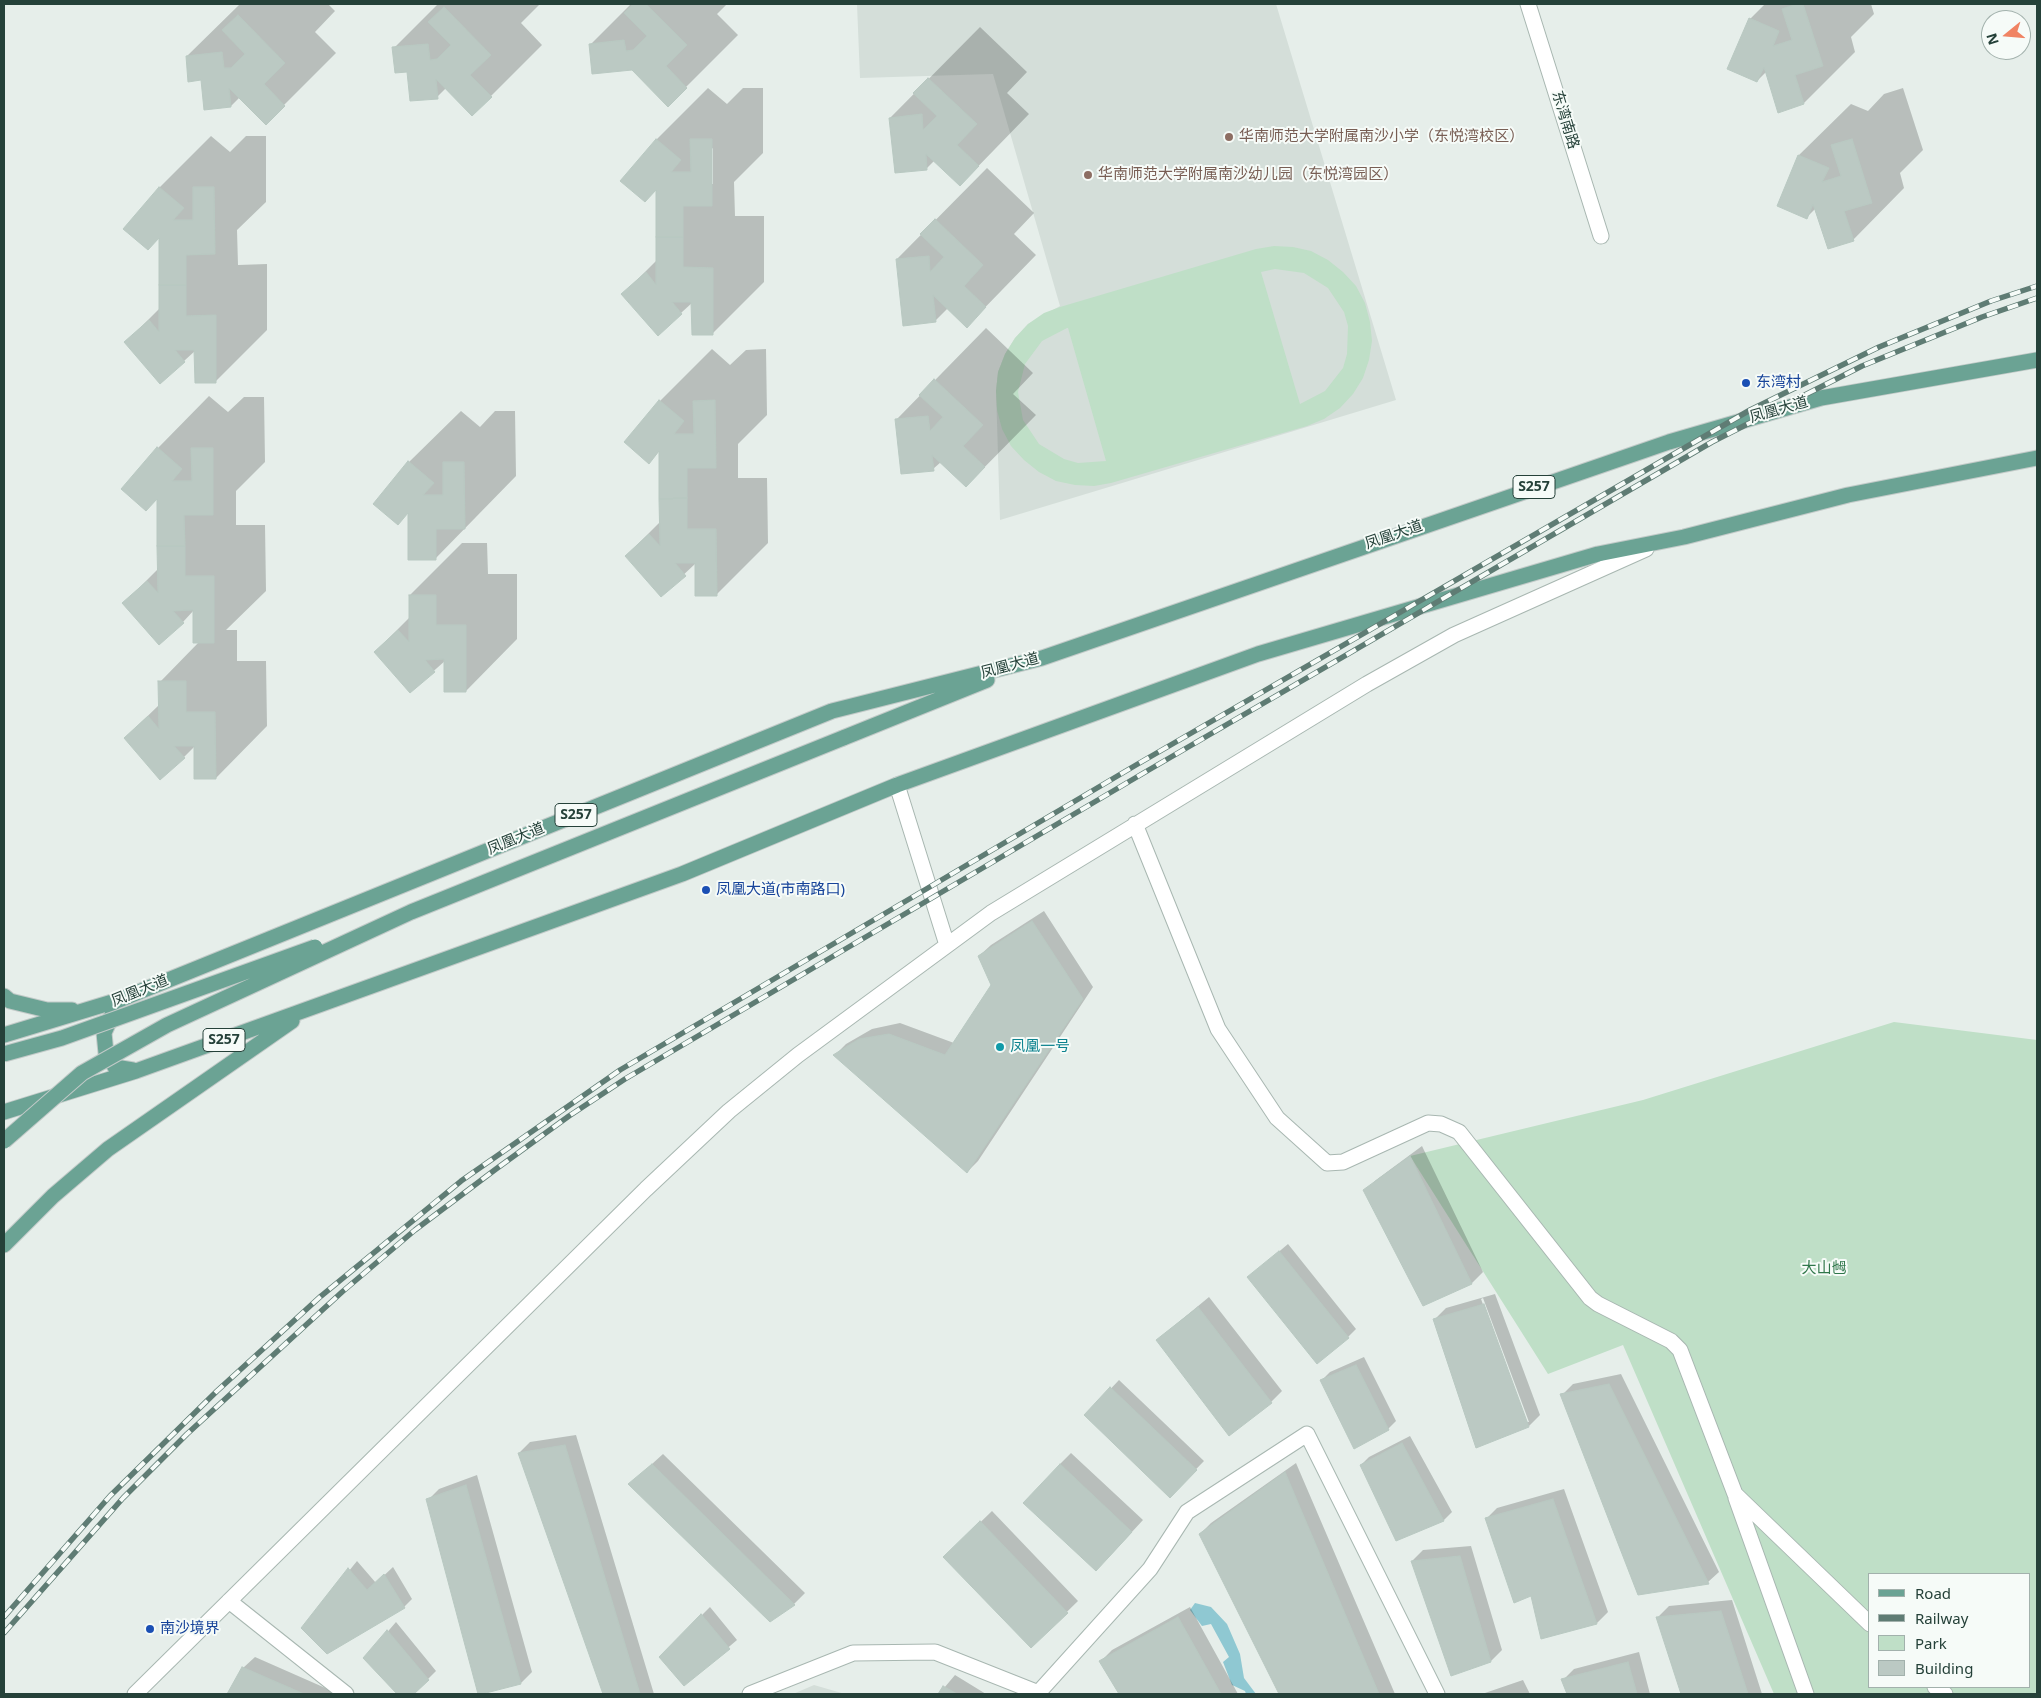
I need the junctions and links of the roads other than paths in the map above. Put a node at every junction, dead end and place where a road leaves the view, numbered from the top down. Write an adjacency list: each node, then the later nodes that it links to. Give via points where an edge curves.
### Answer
1 (1528, 4): 2 (street, 东湾南路)
2 (1601, 236)
3 (2037, 360): 6 (main road, 凤凰大道 / S257, via 1821,398 1669,442)
4 (2037, 458): 5 (main road, S257, via 1848,495)
5 (1684, 537): 7 (main road, S257, via 1598,554 1258,654); 8 (street, via 1630,554 1454,634)
6 (1042, 658): 9 (main road, S257, bridge); 12 (main road, 凤凰大道 / S257, via 832,711)
7 (897, 785): 10 (street); 13 (main road, S257, via 682,874)
8 (1135, 824): 10 (street, via 991,913); 21 (street, via 1218,1029 1277,1118 1327,1163 1343,1162 1428,1123 1441,1124 1459,1132 1590,1298 1671,1341 1680,1350)
9 (411, 912): 16 (main road, bridge, via 62,1038); 19 (main road, S257, bridge, via 167,1025 82,1074)
10 (947, 945): 22 (street, via 729,1111)
11 (4, 996): 14 (main road, via 10,1001 47,1010)
12 (119, 1000): 14 (main road, 凤凰大道 / S257); 17 (main road, via 104,1033 106,1053 115,1067)
13 (311, 1009): 17 (main road, S257); 20 (main road, via 108,1149 53,1196)
14 (88, 1010): 15 (main road, 凤凰大道 / S257)
15 (4, 1035)
16 (4, 1054)
17 (136, 1071): 18 (main road, S257)
18 (4, 1112)
19 (4, 1141)
20 (4, 1245)
21 (1735, 1494): 23 (street); 29 (street)
22 (229, 1601): 25 (street); 26 (street)
23 (1868, 1622)
24 (1040, 1693): 27 (street, via 935,1652 853,1653); 28 (street, via 1150,1569 1187,1512 1307,1434)
25 (135, 1694)
26 (346, 1694)
27 (750, 1694)
28 (1437, 1694)
29 (1806, 1694)

